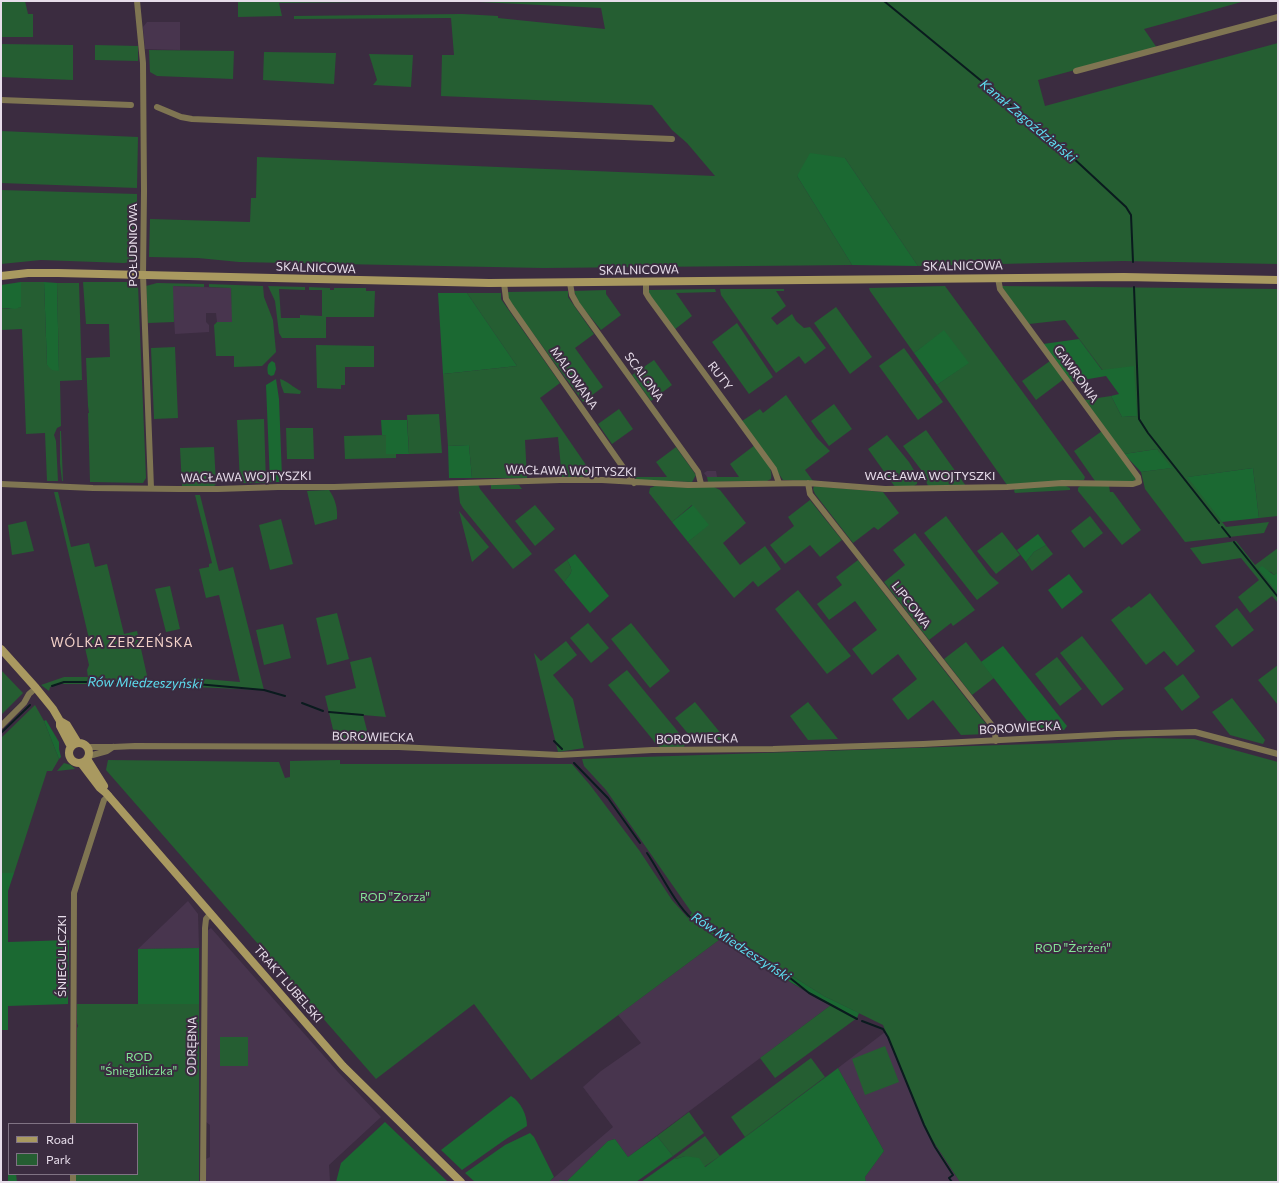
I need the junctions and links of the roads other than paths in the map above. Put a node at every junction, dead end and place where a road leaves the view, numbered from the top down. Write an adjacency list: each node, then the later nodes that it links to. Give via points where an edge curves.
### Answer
1 (137, 1): 8 (street, POŁUDNIOWA, via 143,67)
2 (1278, 17): 3 (street)
3 (1076, 71)
4 (1, 100): 5 (street)
5 (131, 106)
6 (157, 107): 7 (street, via 192,119)
7 (672, 139)
8 (143, 275): 9 (street, SKALNICOWA, via 38,273); 13 (street, SKALNICOWA); 21 (street, POŁUDNIOWA)
9 (1, 276)
10 (998, 278): 11 (street, SKALNICOWA); 12 (street, SKALNICOWA); 15 (street, GAWRONIA, via 1000,289 1138,477)
11 (1278, 280)
12 (646, 282): 14 (street, SKALNICOWA); 17 (street, RUTY, via 646,293 649,298 774,469)
13 (504, 283): 14 (street, SKALNICOWA); 16 (street, MALOWANA, via 506,299 511,307)
14 (570, 283): 20 (street, SCALONA, via 577,304 698,472)
15 (1139, 482): 18 (street, WACŁAWA WOJTYSZKI, via 923,490)
16 (634, 483): 20 (street, WACŁAWA WOJTYSZKI); 21 (street, WACŁAWA WOJTYSZKI, via 560,480 334,487)
17 (779, 483): 18 (street, WACŁAWA WOJTYSZKI); 20 (street, WACŁAWA WOJTYSZKI)
18 (808, 483): 25 (street, LIPCOWA, via 810,494 994,728)
19 (1, 484): 21 (street, WACŁAWA WOJTYSZKI)
20 (701, 484)
21 (151, 488)
22 (1, 650): 23 (street)
23 (36, 688): 24 (street); 26 (street, via 53,709 60,726)
24 (1, 726)
25 (996, 741): 28 (street, BOROWIECKA, via 773,749 652,750 559,755 399,747); 29 (street, BOROWIECKA, via 1195,732)
26 (74, 745): 27 (street, via 82,744); 30 (street, via 69,752 71,759 74,762)
27 (86, 747): 28 (street, BOROWIECKA); 30 (street, via 89,752)
28 (113, 747): 30 (street, BOROWIECKA)
29 (1278, 754)
30 (86, 759): 31 (street, TRAKT LUBELSKI)
31 (108, 794): 32 (street, TRAKT LUBELSKI); 33 (street, ŚNIEGULICZKI, via 101,807 74,893)
32 (211, 913): 34 (street, ODRĘBNA, via 206,919 205,928); 35 (street, TRAKT LUBELSKI, via 348,1071)
33 (73, 1123)
34 (203, 1182)
35 (461, 1182)

